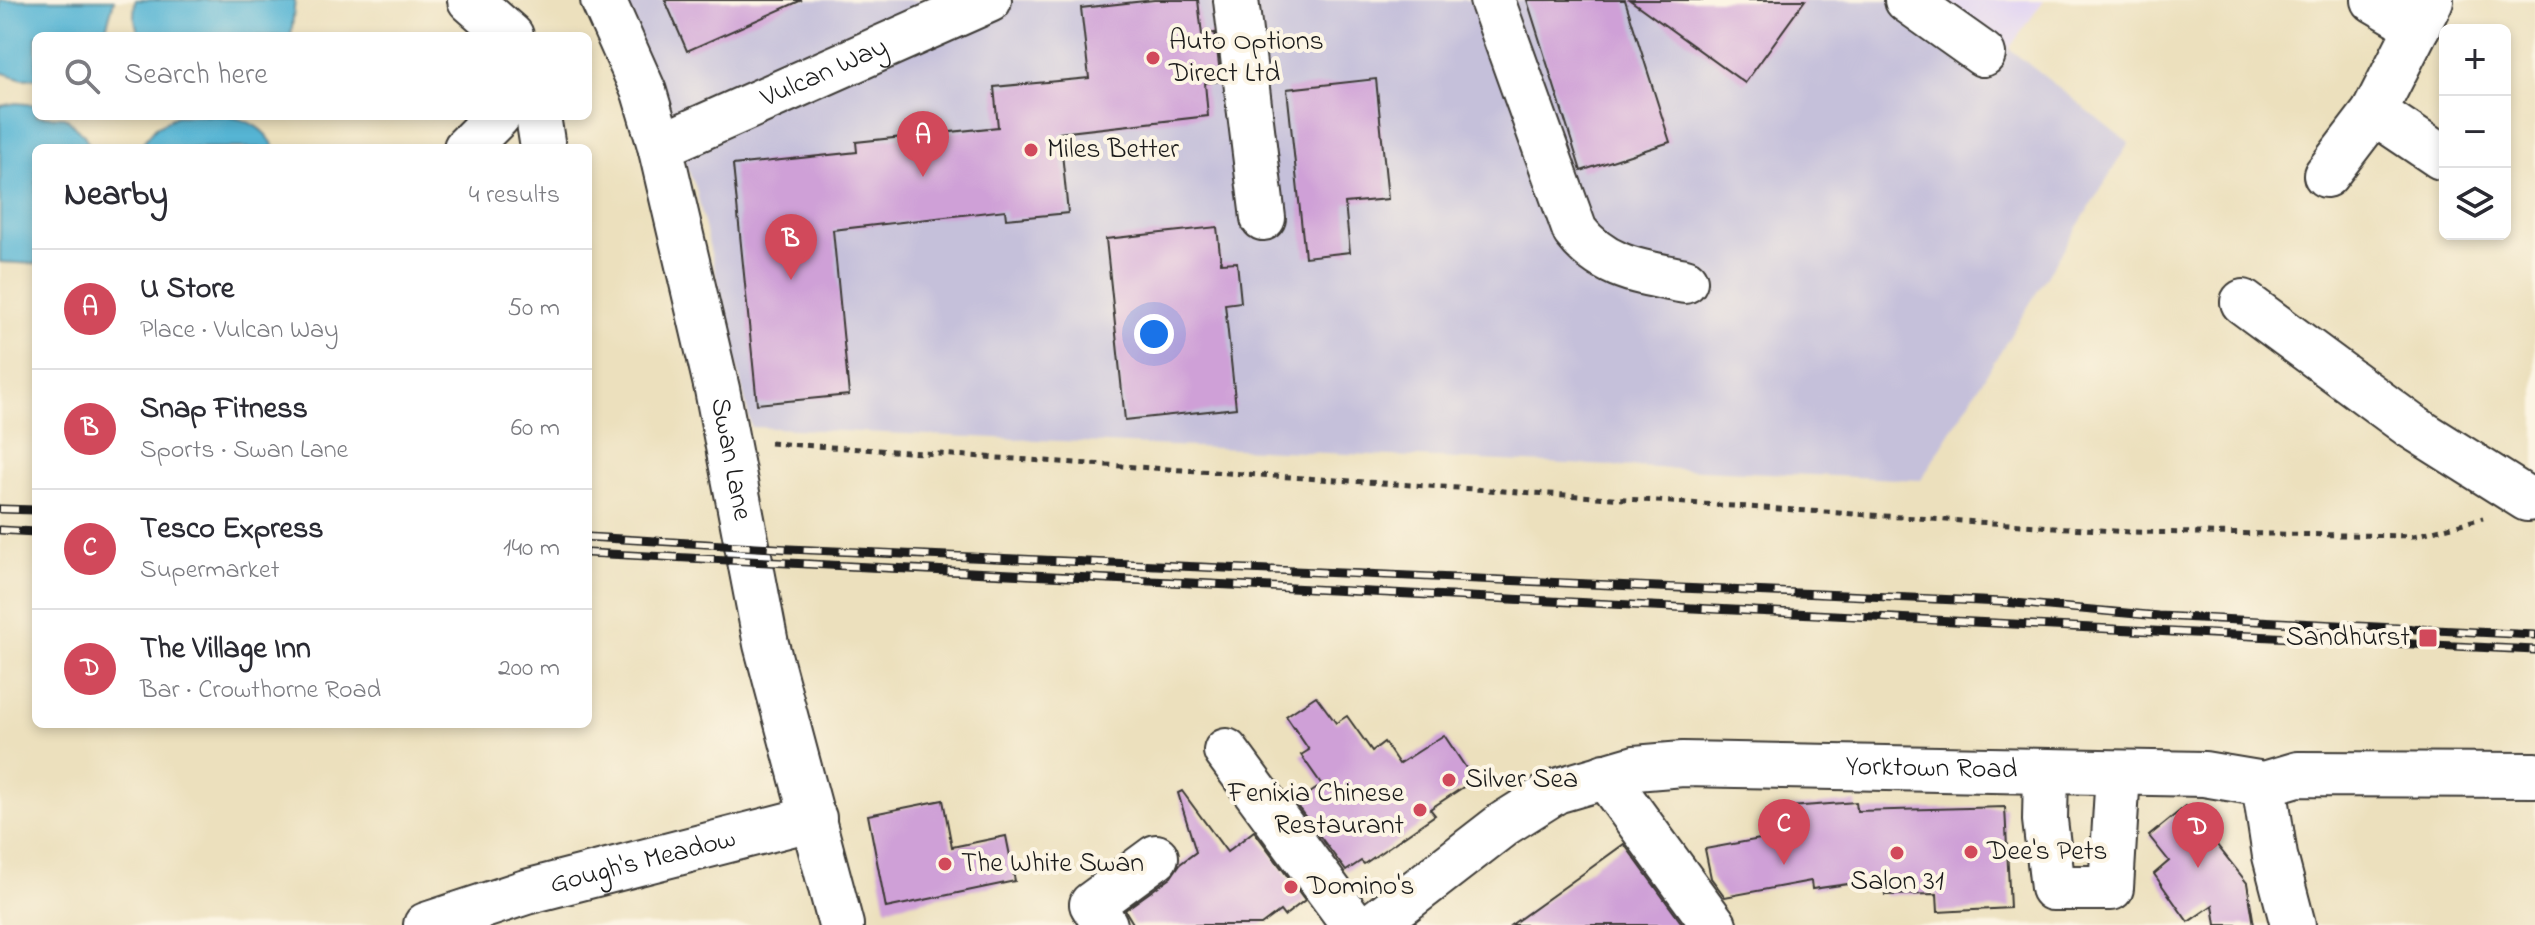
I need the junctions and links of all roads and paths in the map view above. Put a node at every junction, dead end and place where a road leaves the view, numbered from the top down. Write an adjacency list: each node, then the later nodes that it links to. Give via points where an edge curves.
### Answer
1 (470, 0): 9 (street)
2 (603, 0): 10 (street, Swan Lane)
3 (989, 0): 17 (street, Vulcan Way)
4 (1236, 0): 20 (street)
5 (1492, 0): 21 (street, via 1575,231 1594,253 1617,267)
6 (1907, 0): 11 (street)
7 (2374, 0): 8 (street)
8 (2424, 13): 12 (street)
9 (506, 32)
10 (608, 54): 17 (street, Swan Lane)
11 (1983, 54)
12 (2374, 112): 18 (street); 19 (street)
13 (494, 120): 15 (street)
14 (539, 120): 16 (street)
15 (470, 144)
16 (542, 144)
17 (660, 146): 23 (street, Swan Lane)
18 (2439, 156)
19 (2326, 175)
20 (1263, 218)
21 (1685, 281)
22 (2243, 302): 24 (street, via 2411,426)
23 (725, 441): 24 (path, via 2130,532 2414,536 2511,511); 31 (street, Swan Lane, via 766,644)
24 (2531, 499)
25 (1226, 751): 36 (street)
26 (2046, 771): 27 (street, Yorktown Road); 27 (street, via 2053,888 2111,888); 29 (street, Yorktown Road, via 1775,777 1683,764)
27 (2118, 773): 30 (street, Yorktown Road, via 2204,774)
28 (2535, 775): 30 (street, Yorktown Road, via 2298,774)
29 (1605, 776): 37 (street, Yorktown Road, via 1556,791 1527,807); 38 (street)
30 (2264, 784): 39 (street)
31 (814, 818): 33 (street, Gough's Meadow, via 526,892); 34 (street, Swan Lane)
32 (1156, 857): 35 (street, via 1092,904)
33 (426, 925)
34 (841, 925)
35 (1105, 925)
36 (1354, 925)
37 (1373, 925)
38 (1714, 925)
39 (2293, 925)

